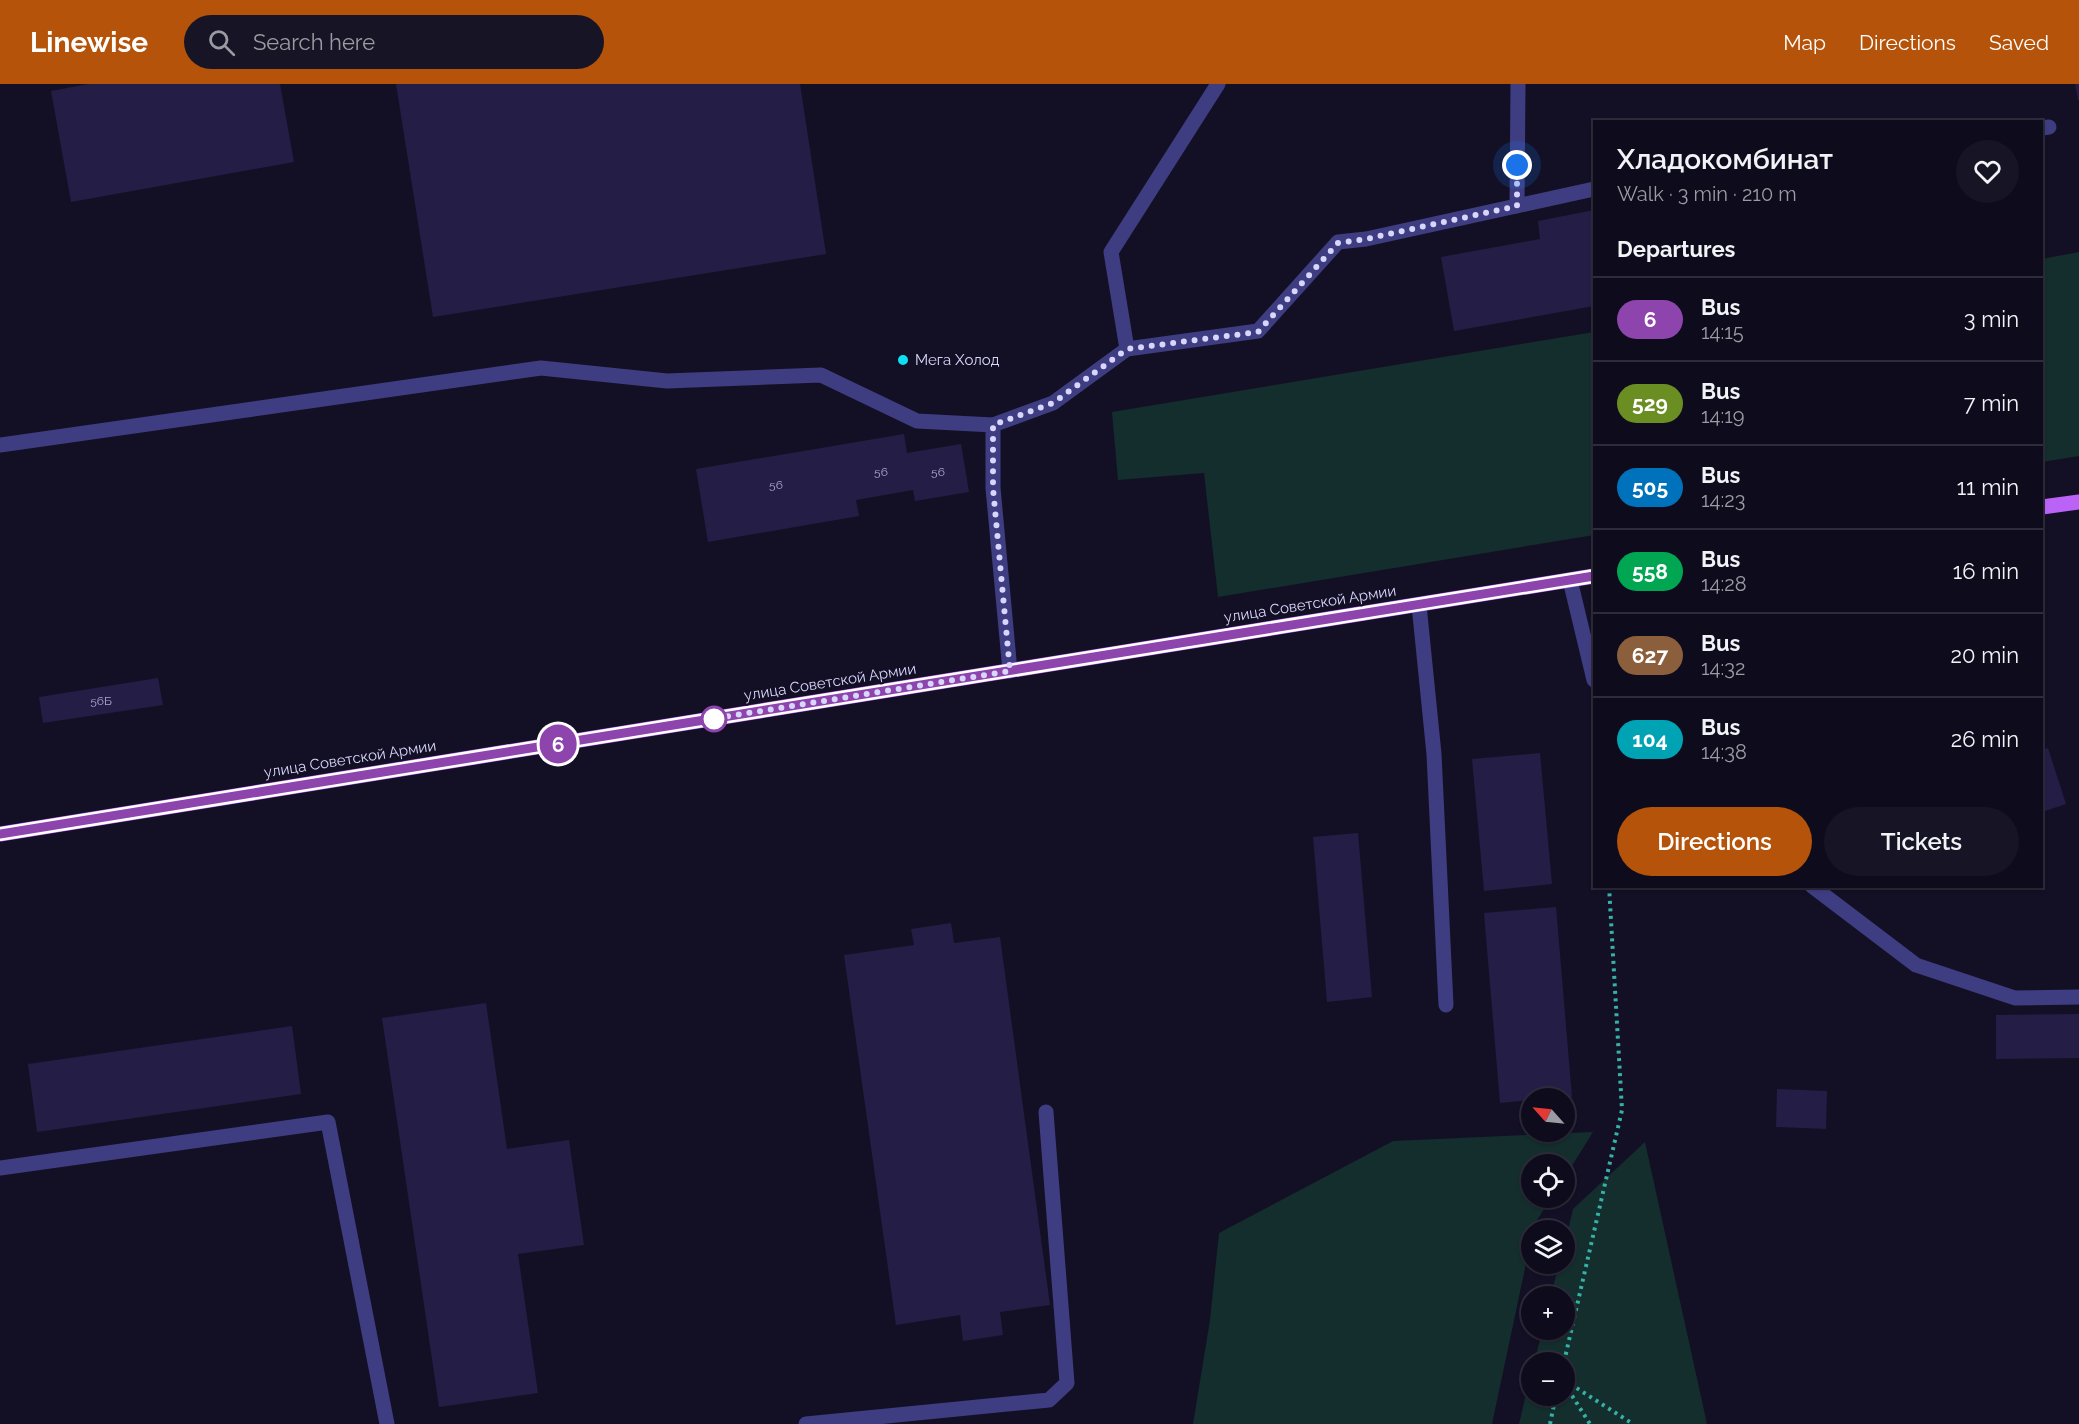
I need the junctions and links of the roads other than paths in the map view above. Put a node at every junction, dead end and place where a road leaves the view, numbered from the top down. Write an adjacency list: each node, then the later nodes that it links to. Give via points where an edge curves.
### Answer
1 (1218, 84): 5 (street, via 1111,252)
2 (1518, 84): 4 (street)
3 (1593, 189): 4 (street)
4 (1517, 206): 5 (street, via 1338,243 1258,332)
5 (1127, 349): 6 (street, via 1053,403)
6 (993, 425): 7 (street, via 917,421 821,375 666,381 541,368); 13 (street, via 993,488)
7 (0, 445)
8 (2079, 502): 9 (main road)
9 (2043, 507)
10 (1593, 576): 11 (main road, улица Советской Армии)
11 (1570, 580): 12 (main road, улица Советской Армии); 14 (street)
12 (1419, 605): 13 (main road, улица Советской Армии); 18 (street, via 1434,754)
13 (1010, 671): 15 (main road, улица Советской Армии)
14 (1593, 676)
15 (0, 834)
16 (1815, 888): 17 (street, via 1916,965 2014,998)
17 (2079, 997)
18 (1446, 1005)
19 (1046, 1112): 21 (street, via 1067,1383 1049,1400)
20 (0, 1168): 22 (street, via 328,1122)
21 (905, 1419): 23 (street)
22 (387, 1424)
23 (806, 1424)

